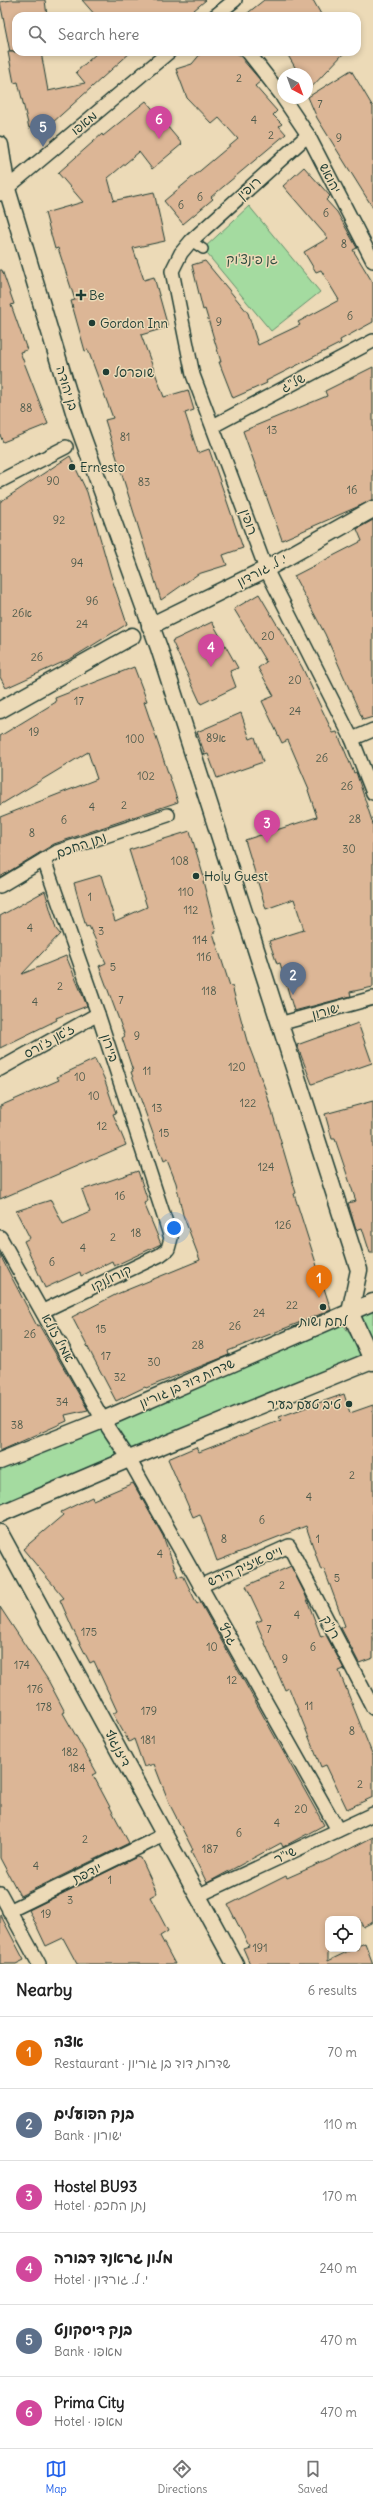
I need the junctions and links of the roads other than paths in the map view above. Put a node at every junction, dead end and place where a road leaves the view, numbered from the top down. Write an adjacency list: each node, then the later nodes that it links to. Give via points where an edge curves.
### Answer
1 (235, 0): 2 (street)
2 (221, 12)
3 (164, 56): 9 (street, מאפו)
4 (251, 56): 5 (street, יהואש)
5 (277, 90)
6 (287, 104): 7 (street, יהואש)
7 (308, 136): 10 (street, רופין); 12 (street, יהואש)
8 (0, 145): 9 (street, בן יהודה)
9 (3, 191): 19 (street, בן יהודה, via 77,422)
10 (191, 241): 11 (street); 14 (street, רופין, via 181,253 172,271 193,375)
11 (203, 250)
12 (373, 261)
13 (373, 341): 14 (street, של"ג)
14 (213, 426): 18 (street, רופין)
15 (66, 447): 16 (street)
16 (0, 481)
17 (373, 509): 18 (street, י. ל. גורדון)
18 (266, 569): 19 (street, י. ל. גורדון); 23 (street, רופין)
19 (150, 626): 30 (street, בן יהודה)
20 (132, 636): 21 (street)
21 (0, 710)
22 (373, 730): 23 (street)
23 (352, 739): 24 (street, רופין)
24 (373, 793)
25 (168, 815): 26 (street, נתן החכם, via 57,852)
26 (44, 860): 27 (street, נתן החכם); 29 (street, ביירון)
27 (0, 886)
28 (373, 998): 30 (street, ישורון)
29 (98, 1014): 31 (street, ז'אן ז'ורס); 33 (street, ביירון)
30 (279, 1024): 36 (street, בן יהודה, via 358,1270)
31 (0, 1069)
32 (0, 1237): 35 (street, אמיל זולא)
33 (171, 1238): 35 (street, קורולנקו, via 168,1249 160,1255)
34 (373, 1302): 36 (street, שדרות דוד בן גוריון)
35 (43, 1311): 38 (street, אמיל זולא)
36 (350, 1312): 37 (street); 38 (street, שדרות דוד בן גוריון)
37 (372, 1361): 40 (street)
38 (103, 1420): 39 (street, אמיל זולא); 41 (street, שדרות דוד בן גוריון)
39 (116, 1440): 40 (street, גרץ)
40 (129, 1459): 42 (street); 45 (street, גרץ)
41 (0, 1461)
42 (0, 1514)
43 (0, 1532): 49 (street, דיזנגוף)
44 (289, 1546): 45 (street, וייס איזיק הירש); 46 (street, רנ"ק)
45 (200, 1586): 48 (street, גרץ)
46 (373, 1708)
47 (373, 1814): 48 (street, שי"ר)
48 (338, 1830): 51 (street, שי"ר)
49 (164, 1835): 51 (street, דיזנגוף); 52 (street, יודפת)
50 (0, 1893): 52 (street)
51 (197, 1896): 54 (street, דיזנגוף)
52 (9, 1911): 53 (street)
53 (39, 1964)
54 (234, 1964)

